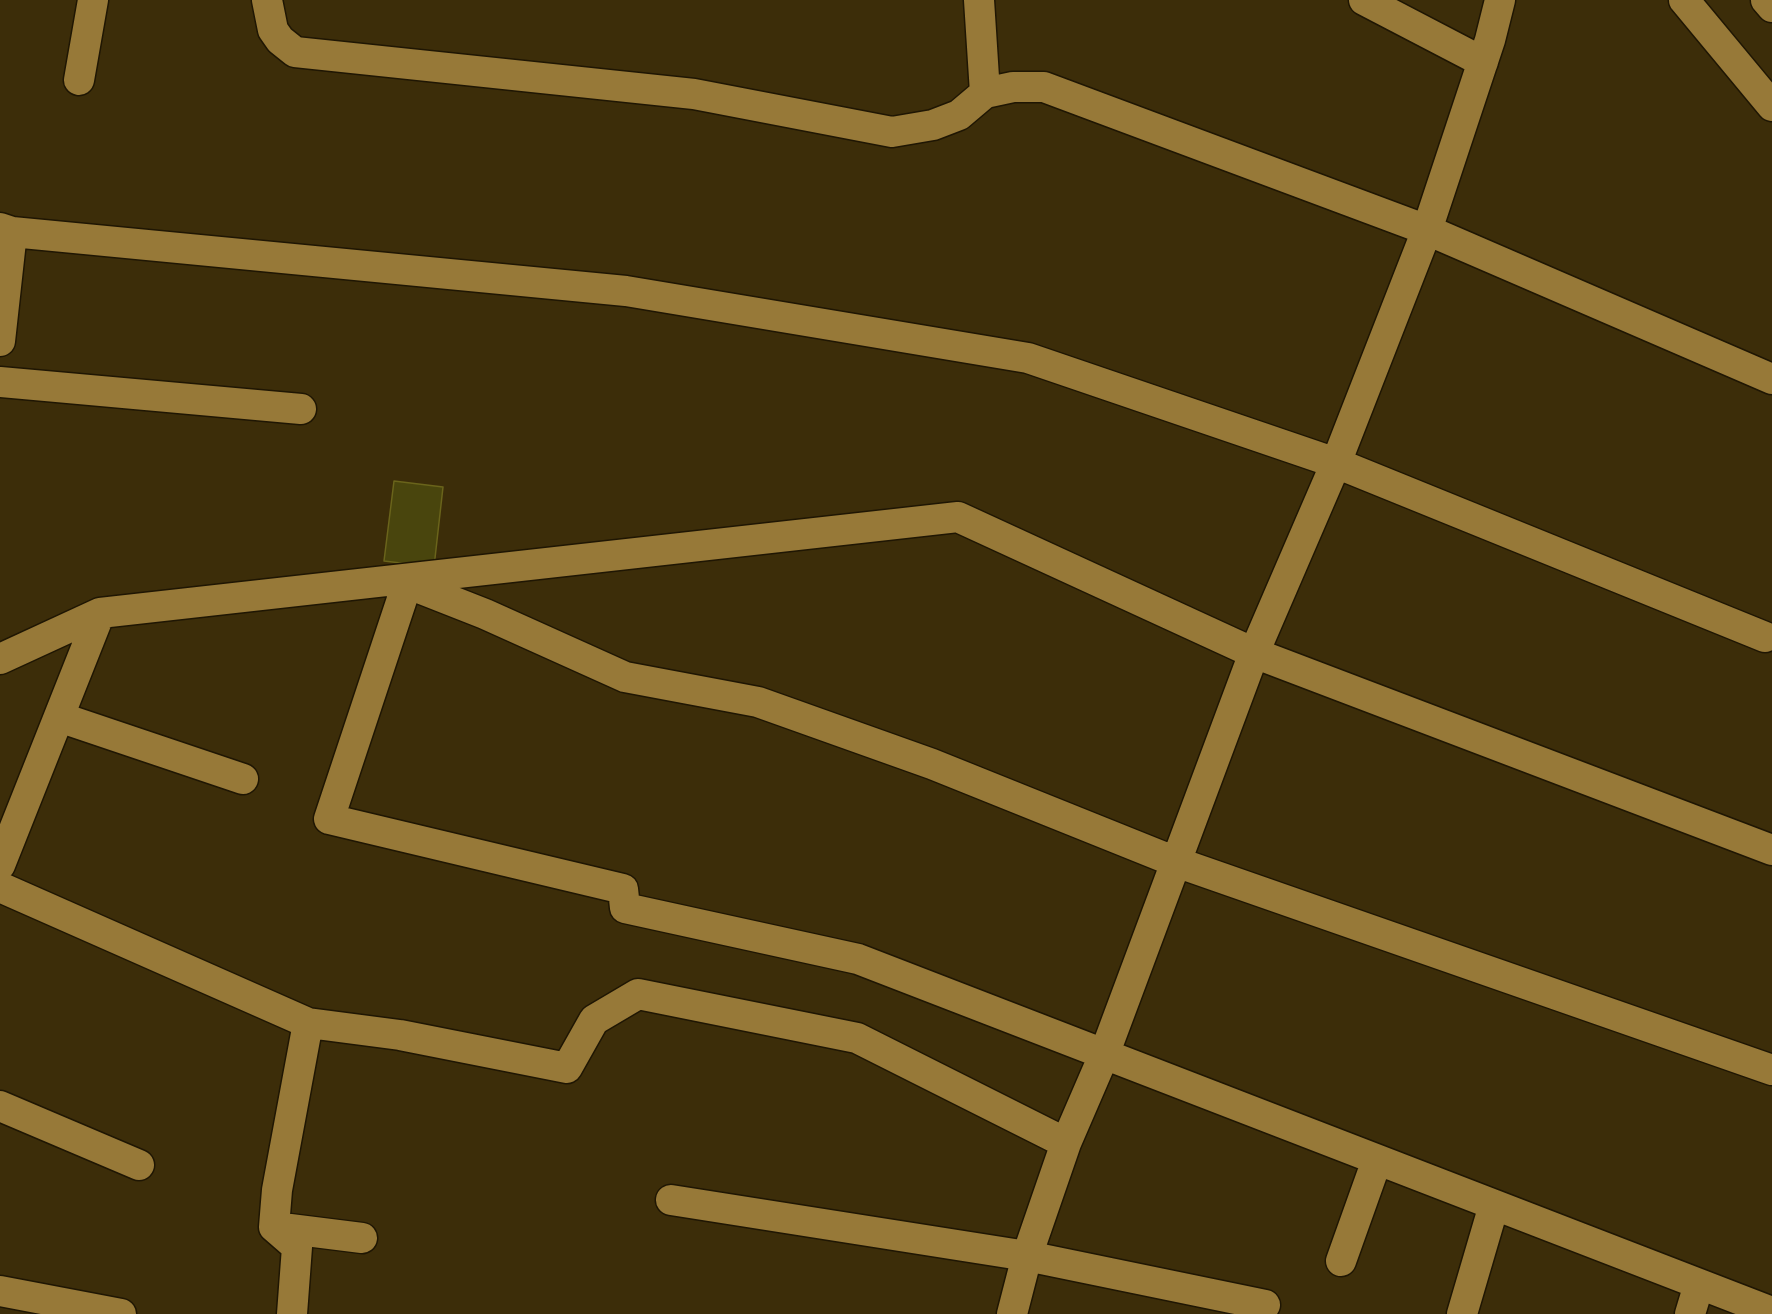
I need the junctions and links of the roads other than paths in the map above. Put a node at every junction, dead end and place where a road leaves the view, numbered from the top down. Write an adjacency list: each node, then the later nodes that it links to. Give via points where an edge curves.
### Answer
1 (93, 0): 10 (street)
2 (267, 0): 11 (street, via 273,30 295,52 694,94 892,132 959,115)
3 (978, 0): 11 (street)
4 (1364, 0): 9 (street)
5 (1500, 0): 9 (street)
6 (1684, 0): 12 (street)
7 (1766, 0): 8 (street)
8 (1772, 8)
9 (1483, 62): 14 (street)
10 (79, 80)
11 (985, 93): 14 (street, via 1013,87 1044,87)
12 (1772, 106)
13 (6, 230): 15 (street); 19 (street, via 626,291 1028,358)
14 (1427, 230): 16 (street); 19 (street)
15 (0, 341)
16 (1772, 379)
17 (0, 382): 18 (street)
18 (301, 409)
19 (1336, 463): 22 (street); 23 (street)
20 (401, 582): 21 (street); 23 (street, via 958,516); 28 (street, via 485,614 625,677 758,702 932,764); 32 (street, via 329,819 623,889 625,908 858,959)
21 (100, 613): 24 (street); 25 (street)
22 (1765, 637)
23 (1254, 653): 27 (street); 28 (street)
24 (0, 659)
25 (59, 717): 26 (street); 29 (street)
26 (243, 779)
27 (1772, 850)
28 (1176, 862): 32 (street); 33 (street)
29 (0, 865)
30 (0, 887): 31 (street)
31 (308, 1023): 35 (street, via 400,1035 567,1068 594,1020 638,994 857,1038); 40 (street, via 277,1190)
32 (1104, 1055): 35 (street); 36 (street)
33 (1772, 1070)
34 (0, 1106): 37 (street)
35 (1066, 1143): 42 (street)
36 (1377, 1160): 39 (street); 43 (street)
37 (139, 1166)
38 (671, 1200): 42 (street)
39 (1494, 1205): 44 (street); 51 (street)
40 (274, 1227): 41 (street); 49 (street, via 297,1247)
41 (362, 1238)
42 (1027, 1256): 46 (street); 50 (street)
43 (1341, 1261)
44 (1699, 1284): 47 (street); 52 (street)
45 (0, 1291): 48 (street)
46 (1265, 1305)
47 (1772, 1312)
48 (120, 1314)
49 (292, 1314)
50 (1012, 1314)
51 (1462, 1314)
52 (1690, 1314)

